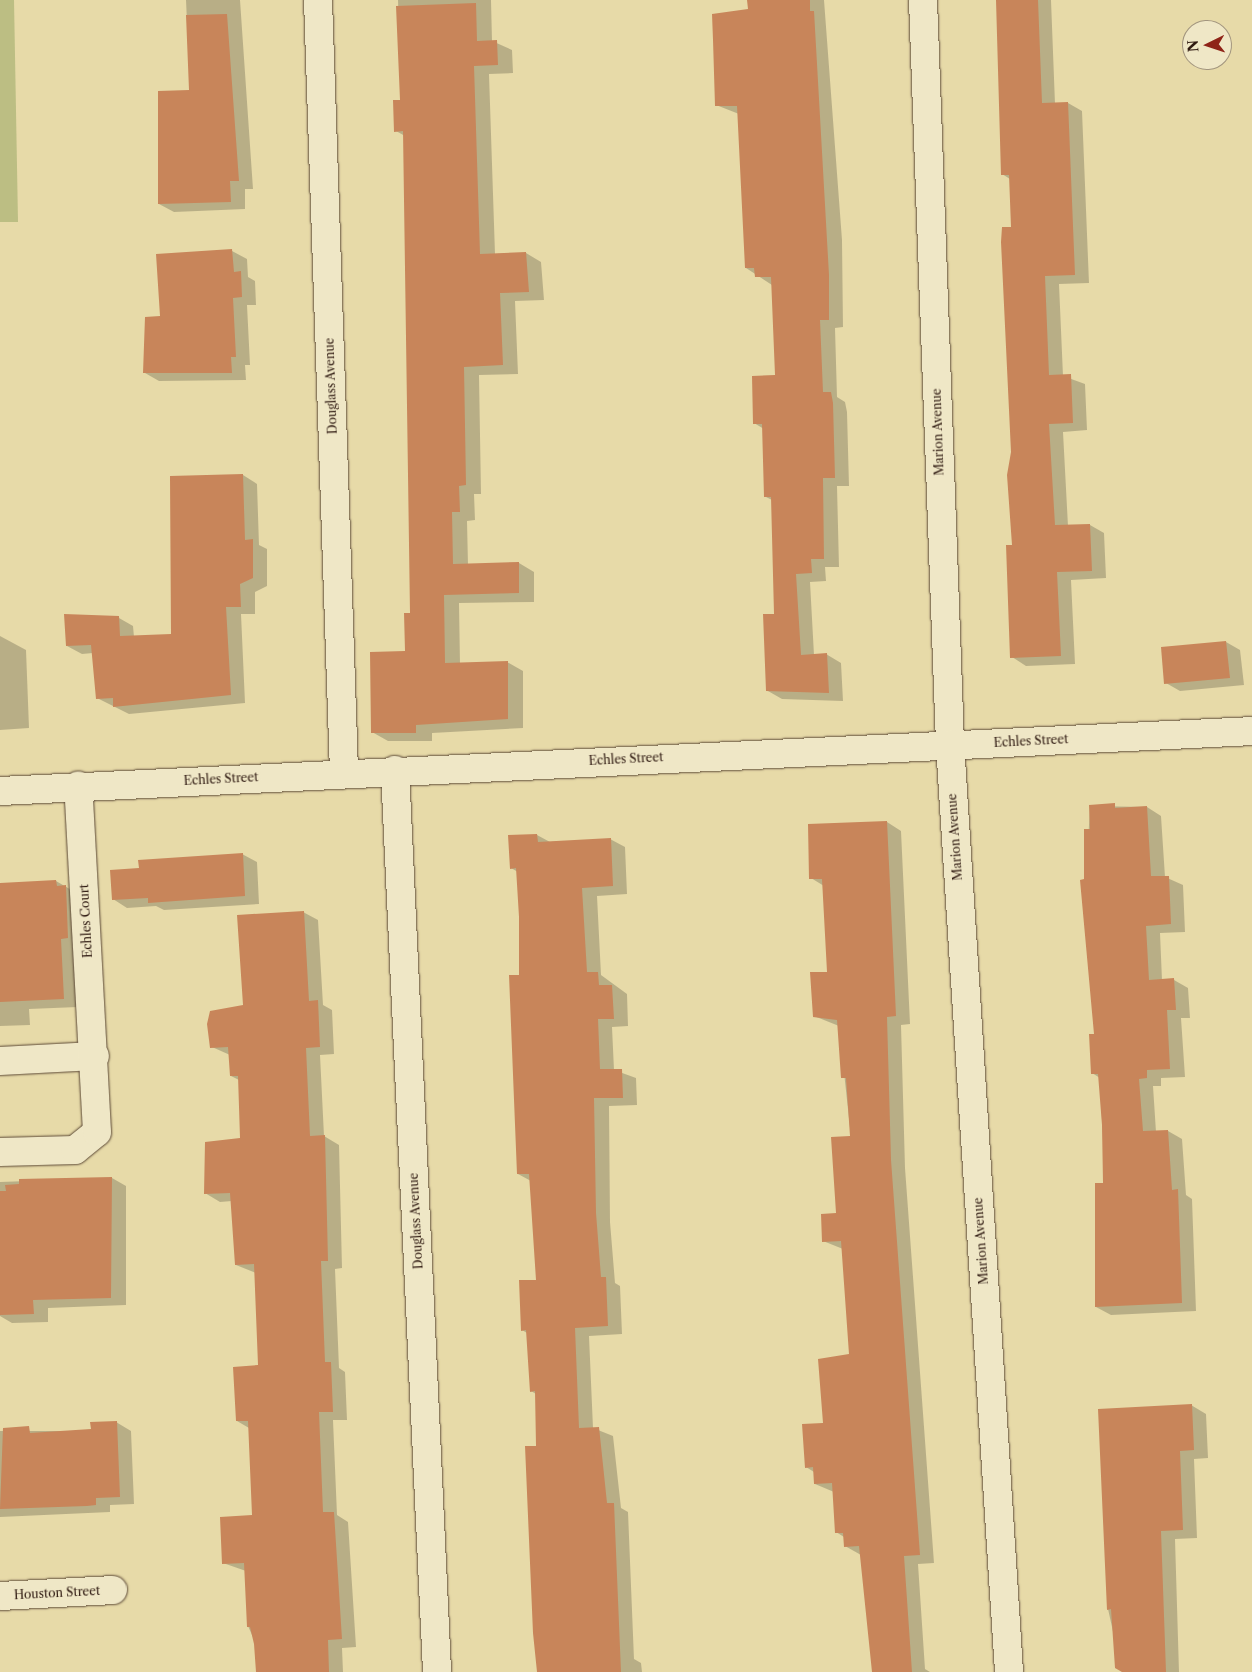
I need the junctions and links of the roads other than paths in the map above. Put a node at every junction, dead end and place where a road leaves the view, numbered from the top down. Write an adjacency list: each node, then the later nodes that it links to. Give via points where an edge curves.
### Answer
1 (318, 0): 6 (street, Douglass Avenue)
2 (923, 0): 4 (street, Marion Avenue)
3 (1252, 731): 4 (street, Echles Street)
4 (950, 744): 5 (street, Echles Street); 15 (street, Marion Avenue)
5 (395, 770): 6 (street, Echles Street); 14 (street, Douglass Avenue)
6 (344, 772): 7 (street, Echles Street)
7 (78, 786): 8 (street, Echles Street); 9 (street, Echles Court)
8 (0, 790)
9 (94, 1056): 10 (street); 11 (street, Echles Court, via 96,1132 75,1150)
10 (0, 1061)
11 (0, 1152)
12 (113, 1590): 13 (street, Houston Street)
13 (0, 1596)
14 (437, 1672)
15 (1009, 1672)

